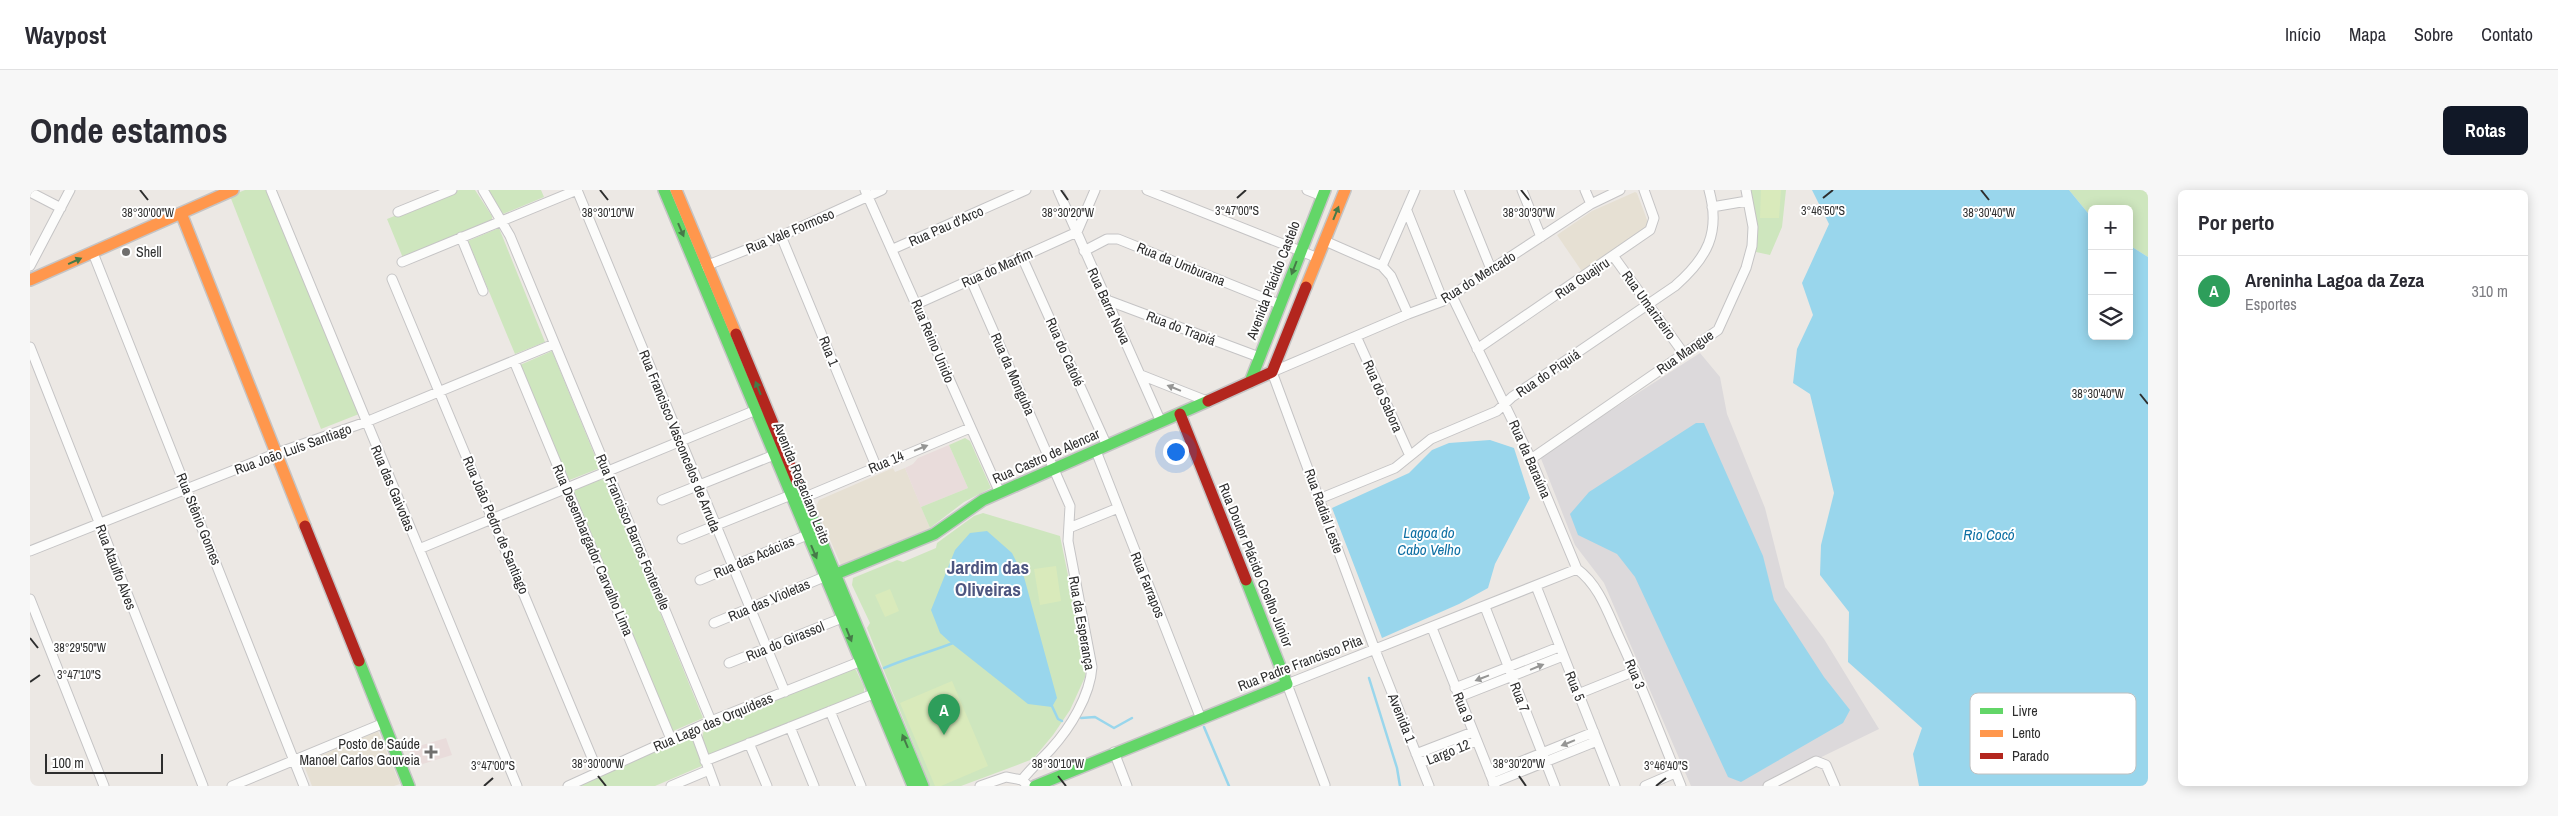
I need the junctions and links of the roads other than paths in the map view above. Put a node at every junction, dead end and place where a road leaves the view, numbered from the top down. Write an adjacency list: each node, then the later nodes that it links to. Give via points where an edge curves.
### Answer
1 (70, 190): 30 (street)
2 (233, 190): 33 (street)
3 (271, 190): 79 (street, Rua das Gaivotas)
4 (452, 190): 32 (street)
5 (483, 190): 34 (street, Rua Francisco Barros Fontenelle)
6 (577, 190): 34 (street); 82 (street, Rua Francisco Vasconcelos de Arruda)
7 (664, 190): 50 (street, Avenida Rogaciano Leite, one-way to 50)
8 (677, 190): 50 (street, Avenida Rogaciano Leite)
9 (882, 190): 25 (street, Rua Vale Formoso)
10 (1026, 190): 40 (street, Rua Pau d'Arco)
11 (1058, 190): 35 (street, Rua Barra Nova)
12 (1095, 190): 35 (street)
13 (1147, 190): 41 (street)
14 (1307, 190): 26 (street)
15 (1345, 190): 39 (street, one-way to 15)
16 (1415, 190): 31 (street)
17 (1459, 190): 51 (street)
18 (1522, 190): 37 (street)
19 (1585, 190): 28 (street)
20 (1620, 190): 28 (street, Rua do Mercado)
21 (1644, 190): 45 (street, Rua Guajiru, via 1654,218 1653,226)
22 (1709, 190): 29 (street, Rua do Piquiá)
23 (1746, 190): 27 (street, Rua Mangue)
24 (30, 192): 30 (street)
25 (867, 193): 36 (street, Rua Vale Formoso); 40 (street, Rua Reino Unido)
26 (1323, 193): 41 (street, Avenida Plácido Castelo)
27 (1747, 201): 29 (street); 68 (street, Rua Mangue, via 1753,238 1746,268 1718,330)
28 (1591, 204): 37 (street, Rua do Mercado)
29 (1712, 207): 60 (street, Rua do Piquiá, via 1711,238 1701,262)
30 (61, 208): 48 (street)
31 (1407, 211): 49 (street); 58 (street)
32 (398, 212)
33 (181, 213): 43 (street); 85 (street)
34 (501, 220): 38 (street); 65 (street, Rua Francisco Barros Fontenelle)
35 (1077, 232): 42 (street, Rua Barra Nova); 44 (street, Rua do Marfim)
36 (781, 236): 50 (street, Rua Vale Formoso); 89 (street, Rua 1)
37 (1541, 236): 51 (street, Rua do Mercado)
38 (461, 237): 47 (street); 55 (street)
39 (1325, 241): 46 (street); 49 (street)
40 (894, 249): 59 (street, Rua Reino Unido)
41 (1301, 250): 46 (street); 61 (street, Avenida Plácido Castelo, one-way to 61)
42 (1084, 251): 57 (street, Rua Barra Nova); 61 (street, Rua da Umburana, via 1107,239 1118,239)
43 (93, 253): 53 (street, one-way to 43); 93 (street, Rua Stênio Gomes)
44 (1022, 257): 54 (street, Rua do Marfim); 83 (street, Rua do Catolé)
45 (1614, 257): 60 (street, Rua Umarizeiro); 67 (street, Rua Guajiru)
46 (1318, 258): 63 (street)
47 (402, 262)
48 (30, 266)
49 (1382, 266): 62 (street, via 1391,276)
50 (702, 267): 77 (street, Avenida Rogaciano Leite)
51 (1492, 270): 56 (street, Rua do Mercado)
52 (392, 278): 74 (street, Rua João Pedro de Santiago)
53 (30, 280)
54 (971, 280): 59 (street, Rua do Marfim); 90 (street, Rua da Monguba)
55 (483, 291)
56 (1452, 296): 58 (street, Rua do Mercado); 67 (street, Rua da Baraúna)
57 (1104, 299): 69 (street, Rua do Trapiá); 72 (street, Rua Barra Nova)
58 (1443, 301): 62 (street, Rua do Mercado)
59 (917, 304): 81 (street, Rua Reino Unido)
60 (1648, 305): 68 (street, Rua Umarizeiro); 76 (street, Rua do Piquiá)
61 (1278, 309): 63 (street); 69 (street, Avenida Plácido Castelo)
62 (1408, 314): 64 (street, Rua do Mercado)
63 (1294, 320): 71 (street)
64 (1356, 336): 71 (street, Rua do Mercado); 87 (street, Rua do Sabora)
65 (554, 344): 70 (street, Rua João Luís Santiago); 91 (street, Rua Francisco Barros Fontenelle)
66 (30, 347): 102 (street, Rua Ataulfo Alves)
67 (1477, 349): 76 (street, Rua da Baraúna)
68 (1684, 354): 88 (street, Rua Mangue)
69 (1259, 358): 73 (street, Avenida Plácido Castelo)
70 (514, 361): 74 (street, Rua João Luís Santiago); 94 (street, Rua Desembargador Carvalho Lima)
71 (1272, 372): 73 (street, Rua Castro de Alencar); 98 (street, Rua Radial Leste)
72 (1141, 375): 75 (street, one-way to 72); 80 (street, Rua Barra Nova)
73 (1250, 382): 75 (street, Rua Castro de Alencar)
74 (440, 392): 79 (street, Rua João Luís Santiago); 101 (street, Rua João Pedro de Santiago)
75 (1206, 402): 78 (street, Rua Castro de Alencar)
76 (1505, 404): 87 (street, Rua do Piquiá, via 1497,411 1431,438); 88 (street, Rua da Baraúna)
77 (760, 408): 82 (street); 86 (street, Avenida Rogaciano Leite); 97 (street, Avenida Rogaciano Leite)
78 (1180, 414): 80 (street, Rua Castro de Alencar); 128 (street, Rua Doutor Plácido Coelho Júnior)
79 (366, 422): 85 (street, Rua João Luís Santiago); 107 (street, Rua das Gaivotas)
80 (1161, 422): 83 (street, Rua Castro de Alencar)
81 (970, 428): 89 (street, Rua 14, one-way to 81); 95 (street, Rua Reino Unido)
82 (681, 441): 91 (street); 92 (street, Rua Francisco Vasconcelos de Arruda)
83 (1107, 446): 84 (street, Rua Castro de Alencar)
84 (1096, 451): 90 (street, Rua Castro de Alencar); 100 (street, Rua Farrapos)
85 (276, 453): 93 (street, Rua João Luís Santiago); 136 (street)
86 (774, 455): 92 (street); 96 (street, Avenida Rogaciano Leite)
87 (1410, 456): 98 (street, Rua do Piquiá, via 1395,468)
88 (1531, 458): 110 (street, Rua da Baraúna)
89 (876, 466): 97 (street, Rua 14)
90 (1055, 468): 95 (street, Rua Castro de Alencar); 104 (street, Rua da Esperança, via 1070,506)
91 (608, 471): 94 (street); 135 (street, Rua Francisco Barros Fontenelle)
92 (699, 486): 99 (street); 103 (street, Rua Francisco Vasconcelos de Arruda)
93 (187, 488): 102 (street, Rua João Luís Santiago); 146 (street, Rua Stênio Gomes)
94 (567, 488): 101 (street); 141 (street, Rua Desembargador Carvalho Lima)
95 (1000, 493): 111 (street, Rua Castro de Alencar, via 974,505 934,534)
96 (791, 495): 103 (street); 105 (street, Avenida Rogaciano Leite)
97 (803, 498): 111 (street, Avenida Rogaciano Leite)
98 (1319, 499): 122 (street, Rua Radial Leste)
99 (662, 500)
100 (1118, 508): 104 (street); 134 (street, Rua Farrapos)
101 (493, 518): 107 (street); 150 (street, Rua João Pedro de Santiago)
102 (99, 522): 108 (street, Rua João Luís Santiago); 156 (street, Rua Ataulfo Alves)
103 (715, 526): 106 (street); 109 (street, Rua Francisco Vasconcelos de Arruda)
104 (1069, 528): 153 (street, Rua da Esperança, via 1069,551 1092,667 1076,714)
105 (807, 535): 109 (street, Rua das Acácias); 111 (street, Avenida Rogaciano Leite, one-way to 111)
106 (682, 539)
107 (419, 549): 160 (street, Rua das Gaivotas)
108 (30, 550)
109 (732, 567): 112 (street, Rua das Acácias); 116 (street, Rua Francisco Vasconcelos de Arruda)
110 (1578, 569): 113 (street, Rua Padre Francisco Pita); 126 (street, Rua 3, via 1588,577 1601,597)
111 (830, 576): 116 (street, Rua das Violetas); 118 (street, Avenida Rogaciano Leite); 125 (street, Avenida Rogaciano Leite)
112 (700, 580)
113 (1536, 586): 115 (street, Rua Padre Francisco Pita); 123 (street, Rua 5)
114 (30, 599): 117 (street)
115 (1484, 607): 120 (street, Rua Padre Francisco Pita); 127 (street, Rua 7)
116 (749, 608): 119 (street, Rua das Violetas); 121 (street, Rua Francisco Vasconcelos de Arruda)
117 (33, 617): 155 (street)
118 (842, 618): 121 (street, Rua do Girassol); 125 (street, Avenida Rogaciano Leite, one-way to 125)
119 (714, 622)
120 (1432, 628): 122 (street, Rua Padre Francisco Pita); 131 (street, Rua 9)
121 (766, 648): 124 (street, Rua do Girassol); 130 (street, Rua Francisco Vasconcelos de Arruda)
122 (1375, 650): 128 (street, Rua Padre Francisco Pita); 144 (street, Avenida 1)
123 (1561, 652): 127 (street); 132 (street, Rua 5)
124 (729, 663)
125 (869, 670): 129 (street, Avenida Rogaciano Leite); 130 (street, Rua Lago das Orquídeas)
126 (1635, 671): 132 (street); 151 (street, Rua 3)
127 (1510, 672): 131 (street); 145 (street, Rua 7)
128 (1287, 684): 134 (street, Rua Padre Francisco Pita); 154 (street, Rua Doutor Plácido Coelho Júnior)
129 (878, 691): 133 (street); 167 (street, Avenida Rogaciano Leite); 168 (street, Avenida Rogaciano Leite, one-way to 129)
130 (785, 692): 135 (street, Rua Lago das Orquídeas)
131 (1457, 693): 139 (street, Rua 9)
132 (1578, 694): 140 (street, Rua 5)
133 (830, 711): 137 (street); 166 (street)
134 (1201, 718): 143 (street, Rua Padre Francisco Pita)
135 (711, 721): 138 (street, Rua Lago das Orquídeas)
136 (384, 723): 146 (street); 159 (street)
137 (790, 727): 142 (street); 165 (street)
138 (694, 729): 141 (street, Rua Lago das Orquídeas); 147 (street)
139 (1474, 736): 144 (street, Largo 12); 148 (street, Largo 12); 152 (street, Rua 9)
140 (1595, 736): 145 (street); 174 (street, Rua 5)
141 (671, 740): 150 (street, Rua Lago das Orquídeas)
142 (749, 743): 147 (street); 164 (street)
143 (1114, 752): 170 (street, Rua Padre Francisco Pita); 171 (street)
144 (1416, 754): 148 (street, Avenida 1)
145 (1544, 758): 152 (street); 173 (street, Rua 7)
146 (293, 759): 157 (street); 158 (street, Rua Stênio Gomes)
147 (706, 761): 149 (street)
148 (1420, 764): 172 (street, Avenida 1)
149 (709, 770): 162 (street); 163 (street)
150 (598, 772): 161 (street, Rua Lago das Orquídeas)
151 (1676, 773): 175 (street); 176 (street, Rua 3)
152 (1493, 781)
153 (1025, 783): 169 (street, via 1006,776)
154 (1325, 785)
155 (104, 786)
156 (204, 786)
157 (232, 786)
158 (304, 786)
159 (409, 786)
160 (517, 786)
161 (568, 786)
162 (672, 786)
163 (715, 786)
164 (767, 786)
165 (814, 786)
166 (861, 786)
167 (913, 786)
168 (924, 786)
169 (980, 786)
170 (1035, 786)
171 (1127, 786)
172 (1429, 786)
173 (1555, 786)
174 (1615, 786)
175 (1645, 786)
176 (1681, 786)
177 (1768, 786): 178 (street, via 1816,761 1826,765)
178 (1835, 786)

